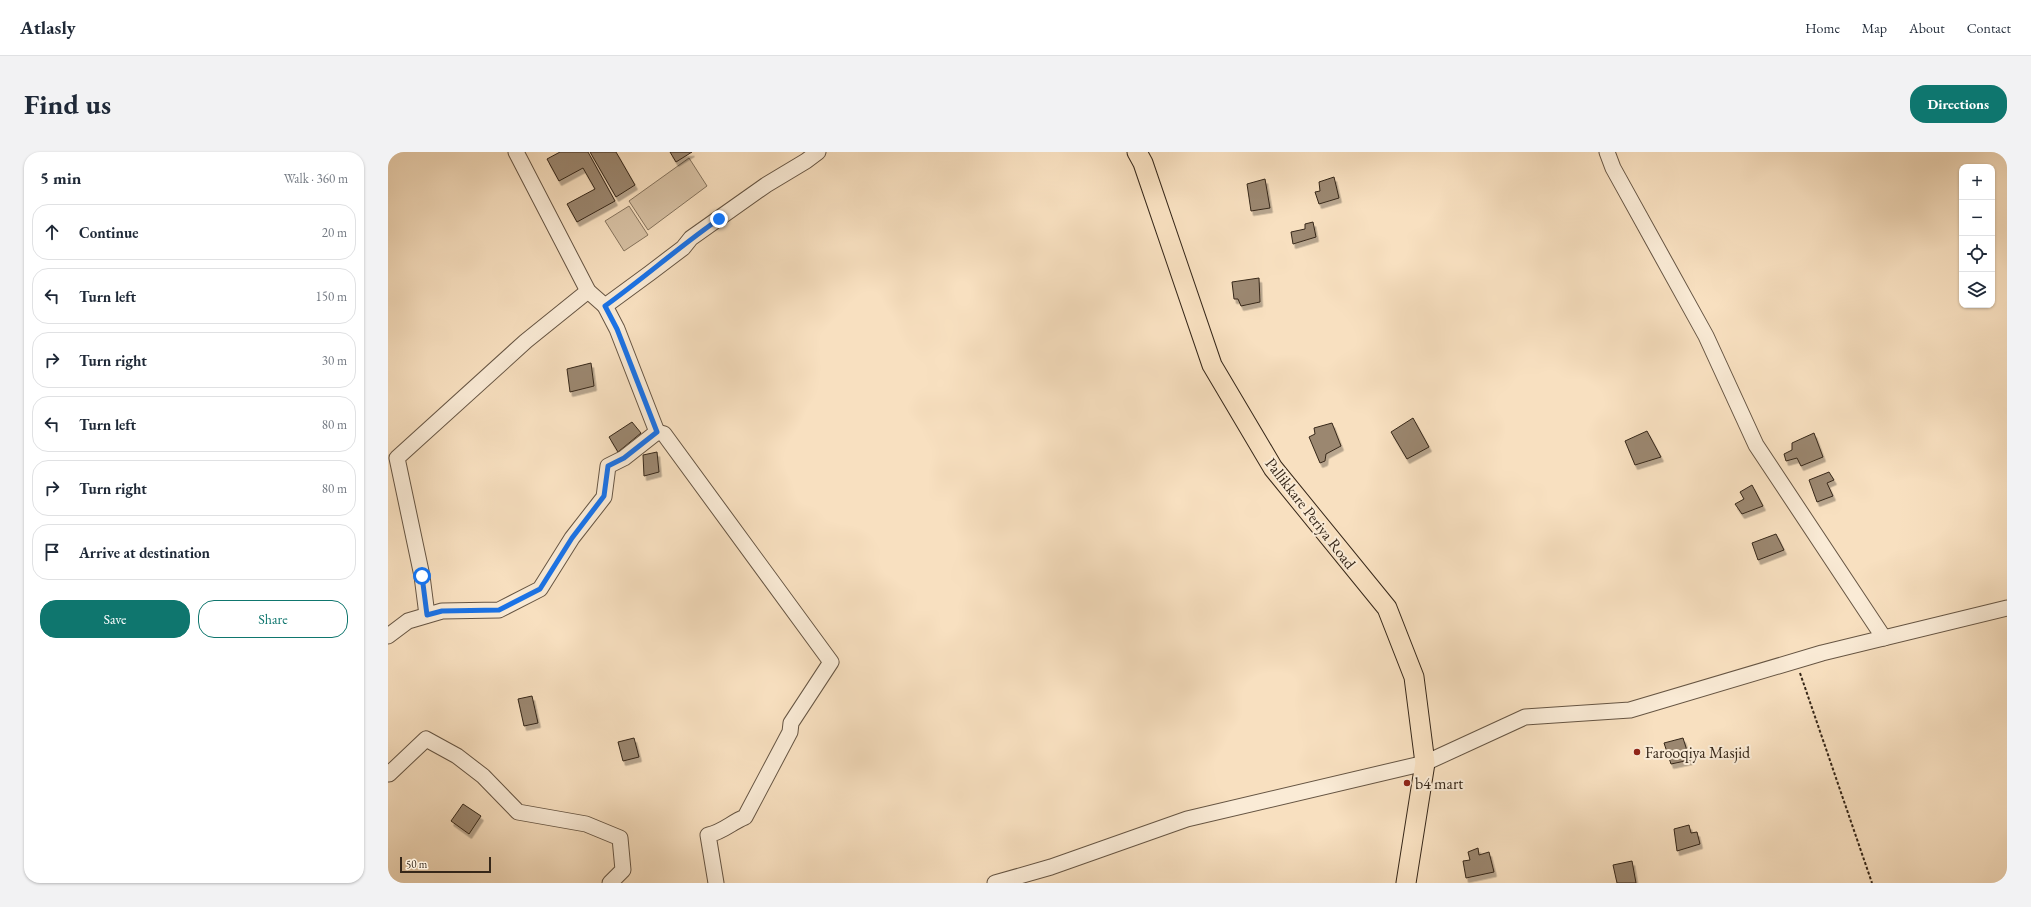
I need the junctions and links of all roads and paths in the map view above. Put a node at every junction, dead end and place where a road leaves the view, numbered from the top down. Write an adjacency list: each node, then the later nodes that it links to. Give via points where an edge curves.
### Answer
1 (516, 152): 5 (street)
2 (818, 152): 6 (street, via 691,238 650,274)
3 (1137, 152): 14 (main road, Pallikkare Periya Road, via 1143,163 1212,365 1273,468 1387,608 1414,677)
4 (1607, 152): 12 (street, via 1706,336 1756,444)
5 (588, 291): 6 (street); 8 (street)
6 (605, 306): 7 (street, via 617,329)
7 (657, 432): 10 (street, via 624,458 608,466 604,496 572,538 540,589 499,610 442,611); 17 (street, via 664,434 831,662 791,723 790,732 745,817 733,821 719,833 708,835)
8 (393, 455): 10 (street, via 422,576)
9 (2007, 608): 12 (street)
10 (427, 615): 11 (street, via 408,621)
11 (388, 636)
12 (1884, 638): 13 (street)
13 (1796, 661): 14 (street, via 1630,710 1525,717); 20 (path)
14 (1425, 763): 18 (street, via 1187,819 1051,867); 19 (main road, Pallikkare Periya Road)
15 (389, 774): 16 (street, via 426,739 457,756 483,776 518,812 586,824 620,838 623,870)
16 (610, 883)
17 (716, 883)
18 (995, 883)
19 (1406, 883)
20 (1872, 883)

